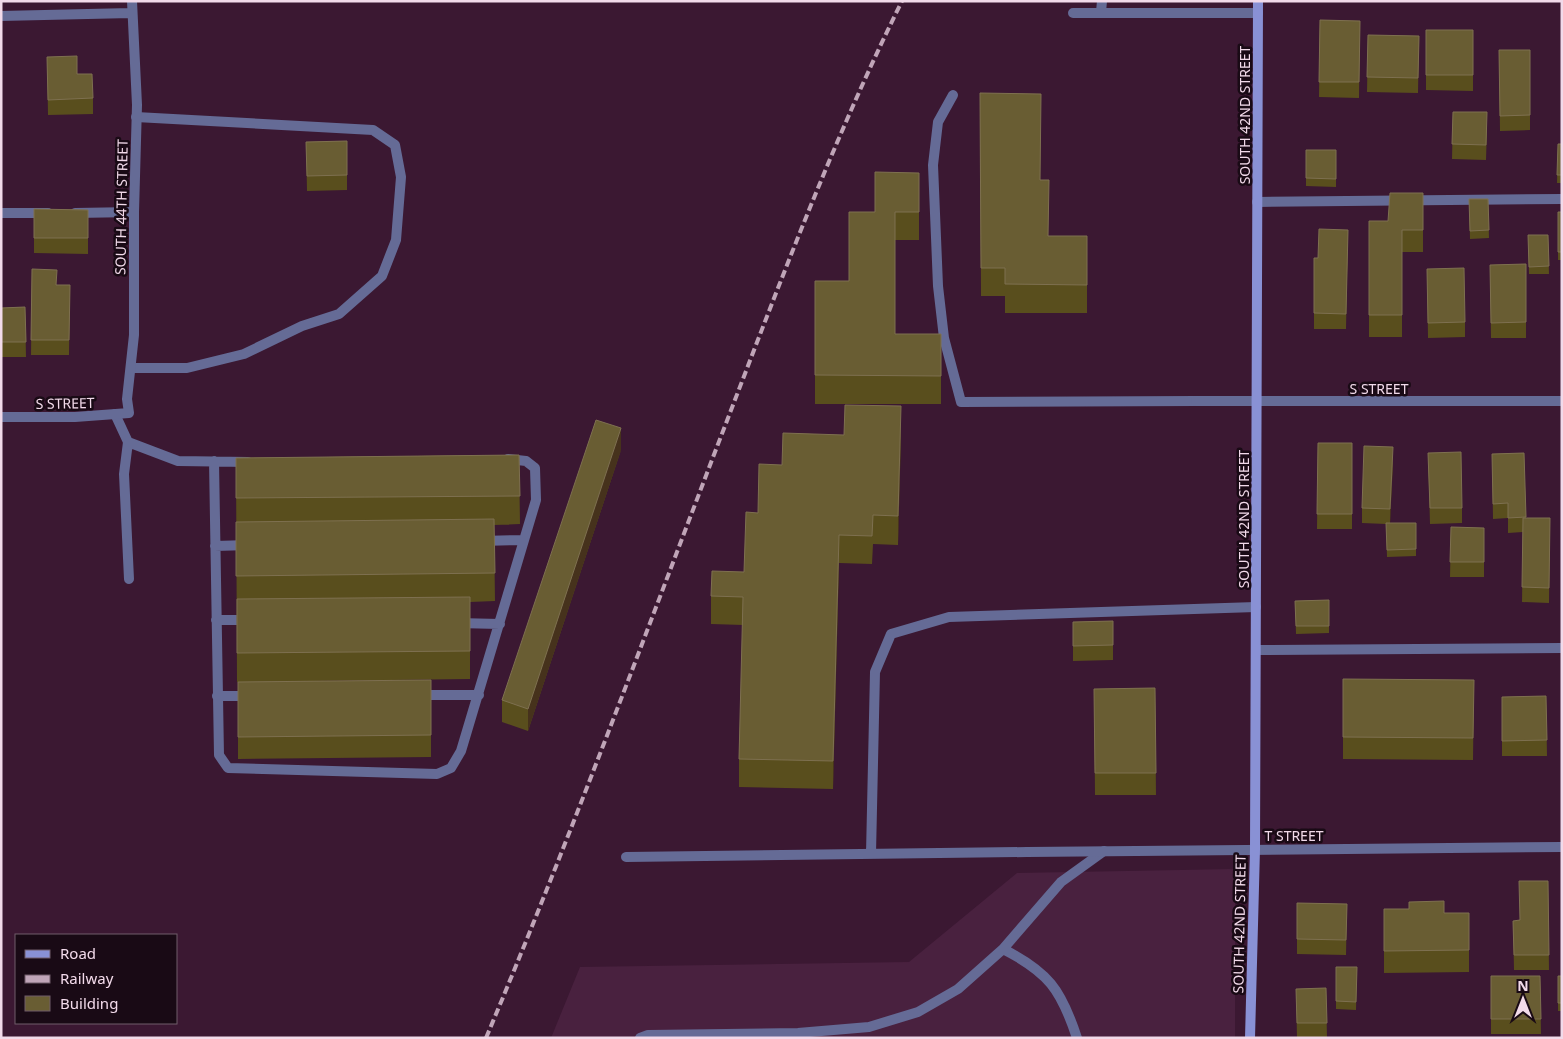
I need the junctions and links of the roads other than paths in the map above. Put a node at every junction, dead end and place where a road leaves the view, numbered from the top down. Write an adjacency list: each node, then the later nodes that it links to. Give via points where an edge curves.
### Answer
1 (132, 1): 5 (street, SOUTH 44TH STREET)
2 (1102, 1): 4 (street)
3 (1258, 1): 7 (street, SOUTH 42ND STREET)
4 (1101, 12): 6 (street); 7 (street)
5 (132, 13): 8 (street); 10 (street, SOUTH 44TH STREET)
6 (1073, 13)
7 (1258, 13): 12 (street, SOUTH 42ND STREET)
8 (1, 16)
9 (953, 95): 16 (street, S STREET, via 938,122 933,165 938,286 944,338 961,402)
10 (136, 117): 13 (street, SOUTH 44TH STREET); 15 (street, via 372,130 395,145 401,177 396,240 382,276 339,314 302,326 244,354 187,368)
11 (1562, 199): 12 (street)
12 (1257, 202): 16 (street, SOUTH 42ND STREET)
13 (134, 212): 14 (street); 15 (street, SOUTH 44TH STREET)
14 (1, 213)
15 (131, 368): 18 (street, SOUTH 44TH STREET, via 127,399)
16 (1257, 401): 17 (street, S STREET); 30 (street, SOUTH 42ND STREET)
17 (1562, 402)
18 (129, 413): 19 (street, S STREET)
19 (115, 414): 20 (street, S STREET); 21 (street)
20 (1, 417)
21 (128, 442): 23 (street, via 178,461); 29 (street, via 124,474)
22 (496, 458): 25 (street, via 526,461 535,468 536,500)
23 (214, 461): 24 (street); 28 (street)
24 (261, 462)
25 (524, 540): 26 (street); 34 (street)
26 (474, 541)
27 (265, 545): 28 (street)
28 (215, 546): 31 (street)
29 (129, 579)
30 (1256, 608): 36 (street, SOUTH 42ND STREET); 44 (street, via 949,617 891,634 875,672)
31 (216, 620): 32 (street); 39 (street)
32 (265, 620)
33 (441, 623): 34 (street)
34 (500, 624): 38 (street)
35 (1562, 648): 36 (street)
36 (1256, 650): 42 (street, SOUTH 42ND STREET)
37 (411, 695): 38 (street)
38 (479, 695): 39 (street, via 461,751 451,768 437,774 228,768 218,755)
39 (218, 696): 40 (street)
40 (266, 696)
41 (1562, 847): 42 (street, T STREET)
42 (1255, 849): 43 (street, T STREET); 49 (street, SOUTH 42ND STREET)
43 (1104, 851): 44 (street, T STREET); 46 (street, via 1061,882)
44 (870, 854): 45 (street, T STREET)
45 (626, 857)
46 (1002, 949): 47 (street, via 958,989 918,1012 869,1027 798,1033 648,1035); 48 (street, via 1030,963 1052,982)
47 (640, 1038)
48 (1077, 1038)
49 (1250, 1038)

